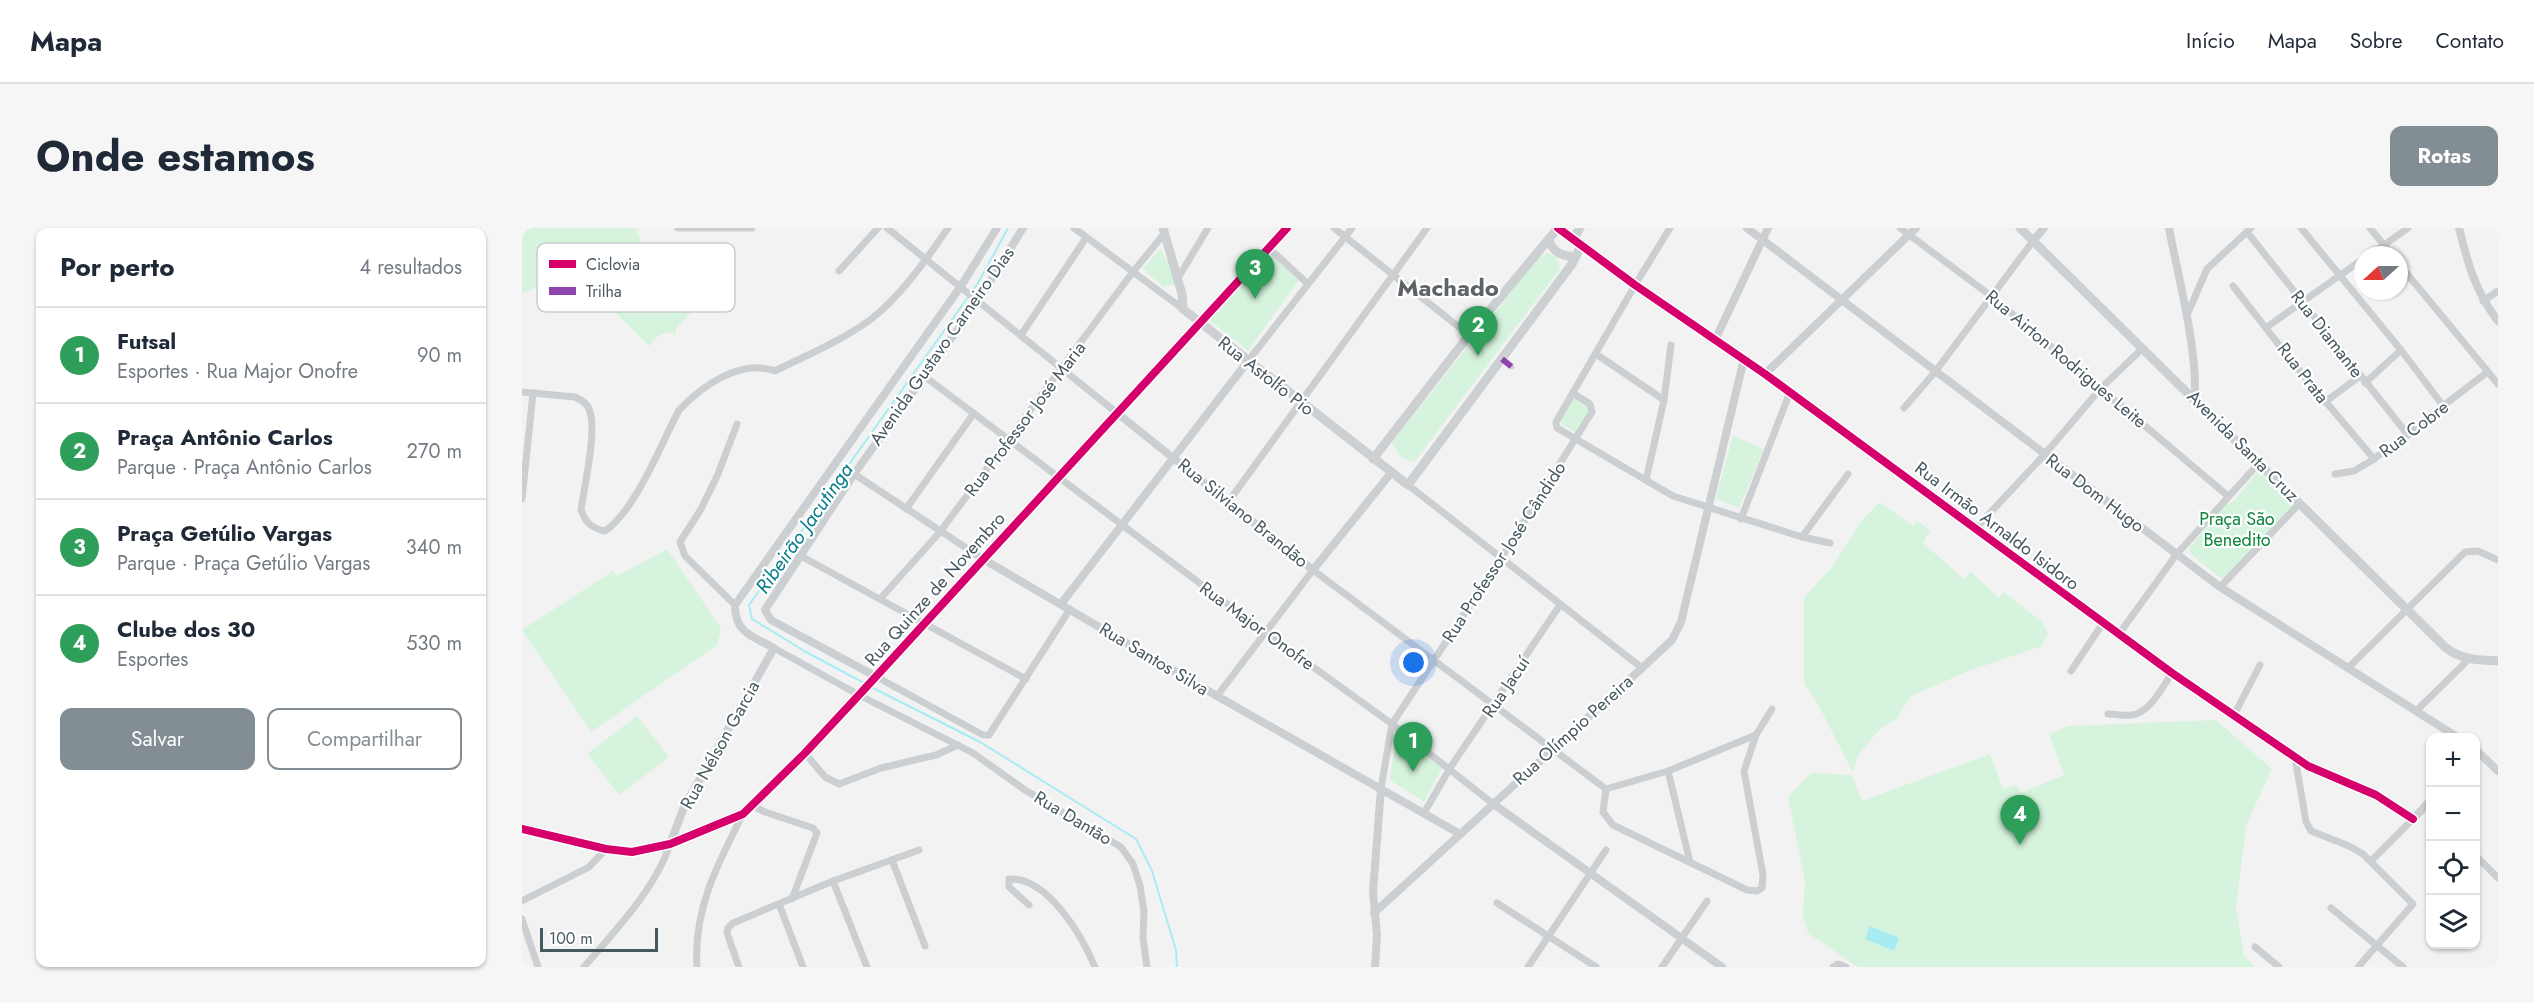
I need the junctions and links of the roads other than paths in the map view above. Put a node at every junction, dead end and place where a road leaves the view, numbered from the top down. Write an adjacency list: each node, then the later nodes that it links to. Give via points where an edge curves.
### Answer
1 (679, 228): 2 (street)
2 (745, 228): 3 (street)
3 (752, 228)
4 (878, 228): 43 (street)
5 (887, 228): 41 (street, Rua Silviano Brandão)
6 (948, 228): 41 (street)
7 (997, 228): 52 (street, Avenida Gustavo Carneiro Dias)
8 (1023, 228): 55 (street, Avenida Gustavo Carneiro Dias)
9 (1074, 228): 32 (street, Rua Astolfo Pio)
10 (1208, 228): 48 (street)
11 (1287, 228): 39 (street)
12 (1334, 228): 31 (street)
13 (1352, 228): 31 (street)
14 (1427, 228): 45 (street)
15 (1558, 228): 33 (street, Rua Irmão Arnaldo Isidoro); 35 (main road)
16 (1580, 228): 33 (main road)
17 (1670, 228): 50 (street)
18 (1747, 228): 34 (street, Rua Dom Hugo)
19 (1768, 228): 34 (street)
20 (1900, 228): 30 (street, Rua Airton Rodrigues Leite)
21 (2020, 228): 36 (main road, Avenida Santa Cruz)
22 (2044, 228): 36 (street)
23 (2169, 228): 60 (street)
24 (2301, 228): 46 (street)
25 (2370, 228): 38 (street)
26 (2408, 228): 38 (street)
27 (2459, 228): 57 (street, via 2471,275)
28 (2249, 230): 58 (street, Rua Diamante); 60 (street, via 2207,269)
29 (1164, 231): 44 (street, Rua Professor José Maria); 48 (main road)
30 (1912, 231): 54 (street, Rua Airton Rodrigues Leite); 56 (street)
31 (1345, 237): 45 (street); 49 (street)
32 (1086, 238): 44 (street, Rua Astolfo Pio); 64 (street)
33 (1573, 239): 37 (street, Rua Irmão Arnaldo Isidoro)
34 (1762, 240): 56 (street, Rua Dom Hugo); 66 (street)
35 (1549, 241): 40 (main road, via 1558,254); 65 (main road)
36 (2033, 241): 54 (street); 68 (main road, Avenida Santa Cruz)
37 (1581, 246): 40 (main road); 50 (street, Rua Irmão Arnaldo Isidoro)
38 (2385, 246)
39 (1269, 248): 49 (street); 62 (street)
40 (1576, 256): 71 (main road)
41 (927, 259): 52 (street, Rua Silviano Brandão); 86 (street, via 885,306 850,333 776,371 756,367 736,372 707,384 690,398 679,410 630,505 605,531 594,528 581,510 593,427 589,409 576,397)
42 (2354, 265): 46 (street)
43 (839, 271)
44 (1132, 273): 59 (street, Rua Astolfo Pio); 75 (street, Rua Professor José Maria)
45 (1392, 274): 65 (street); 90 (street)
46 (2339, 274): 58 (street); 69 (street)
47 (2408, 275): 77 (street)
48 (1178, 278): 59 (main road)
49 (1307, 283): 73 (street)
50 (1635, 285): 66 (street, Rua Irmão Arnaldo Isidoro); 70 (street)
51 (2234, 286): 63 (street, Rua Prata)
52 (962, 287): 55 (street, Rua Silviano Brandão); 134 (street, Avenida Gustavo Carneiro Dias)
53 (2498, 291): 57 (street)
54 (1991, 296): 76 (street); 83 (street, Rua Airton Rodrigues Leite)
55 (976, 299): 64 (street, Rua Silviano Brandão); 79 (street, Avenida Gustavo Carneiro Dias)
56 (1842, 300): 76 (street, Rua Dom Hugo); 78 (street)
57 (2483, 301): 61 (street)
58 (2302, 302): 63 (street); 80 (street, Rua Diamante)
59 (1183, 309): 62 (main road, Rua Astolfo Pio)
60 (2186, 316): 88 (street)
61 (2498, 321)
62 (1198, 323): 73 (main road, Rua Astolfo Pio); 95 (street, Rua Quinze de Novembro)
63 (2267, 327): 91 (street, Rua Prata)
64 (1020, 335): 75 (street, Rua Silviano Brandão)
65 (1469, 335): 102 (main road)
66 (1715, 340): 72 (street, Rua Irmão Arnaldo Isidoro)
67 (1671, 345): 89 (street)
68 (2143, 348): 83 (street); 88 (main road, Avenida Santa Cruz)
69 (2401, 350): 81 (street); 92 (street)
70 (1596, 354): 87 (street); 89 (street)
71 (1502, 359): 74 (street); 112 (main road)
72 (1744, 359): 78 (street, Rua Irmão Arnaldo Isidoro); 118 (street, Rua Olímpio Pereira)
73 (1248, 361): 90 (main road, Rua Astolfo Pio); 101 (street)
74 (1512, 367)
75 (1063, 368): 95 (street, Rua Silviano Brandão); 98 (street, Rua Professor José Maria)
76 (1935, 372): 93 (street); 100 (street, Rua Dom Hugo)
77 (2486, 373): 82 (street); 92 (street, Rua Cobre)
78 (1766, 374): 85 (street, Rua Irmão Arnaldo Isidoro)
79 (924, 376): 94 (street, Rua Major Onofre); 106 (street, Avenida Gustavo Carneiro Dias)
80 (2360, 376): 81 (street, Rua Diamante); 91 (street)
81 (2365, 383): 97 (street, Rua Diamante)
82 (2498, 384)
83 (2101, 388): 100 (street); 113 (street, Rua Airton Rodrigues Leite)
84 (522, 392): 86 (street)
85 (1790, 392): 119 (street); 121 (street, Rua Irmão Arnaldo Isidoro)
86 (533, 393): 109 (street)
87 (1574, 394): 99 (street, Rua Professor José Cândido, via 1592,407); 99 (street, via 1556,425)
88 (2194, 399): 104 (main road, Avenida Santa Cruz)
89 (1664, 400): 111 (street)
90 (1299, 402): 102 (main road, Rua Astolfo Pio); 115 (street)
91 (2325, 402): 103 (street, Rua Prata)
92 (2444, 407): 97 (street, Rua Cobre)
93 (1904, 408)
94 (974, 413): 98 (street, Rua Major Onofre); 117 (street)
95 (1117, 413): 101 (street, Rua Silviano Brandão); 110 (street, Rua Quinze de Novembro)
96 (737, 424): 134 (street, via 701,509 682,536 681,548)
97 (2408, 435): 103 (street, Rua Cobre)
98 (1009, 440): 110 (street, Rua Major Onofre); 122 (street, Rua Professor José Maria)
99 (1576, 440): 111 (street); 127 (street, Rua Professor José Cândido)
100 (2045, 454): 121 (street); 126 (street, Rua Dom Hugo)
101 (1174, 458): 115 (street, Rua Silviano Brandão); 120 (street)
102 (1373, 459): 105 (main road, Rua Astolfo Pio)
103 (2374, 459): 108 (street, Rua Cobre, via 2354,471)
104 (2258, 464): 113 (street); 116 (main road, Avenida Santa Cruz)
105 (1391, 473): 112 (main road, Rua Astolfo Pio); 130 (street)
106 (854, 474): 117 (street, Rua Santos Silva); 125 (street, Avenida Gustavo Carneiro Dias)
107 (1848, 474): 123 (street)
108 (2335, 474)
109 (523, 475): 114 (street)
110 (1058, 477): 120 (street, Rua Major Onofre); 128 (street, Rua Quinze de Novembro)
111 (1646, 480): 118 (street, via 1673,496)
112 (1408, 485): 127 (street)
113 (2228, 496): 126 (street)
114 (522, 499)
115 (1229, 501): 130 (street, Rua Silviano Brandão)
116 (2300, 503): 131 (street); 137 (main road, Avenida Santa Cruz)
117 (906, 509): 122 (street, Rua Santos Silva)
118 (1709, 509): 119 (street); 147 (street, Rua Olímpio Pereira, via 1677,632)
119 (1741, 519): 123 (street)
120 (1122, 525): 133 (street); 140 (street, Rua Major Onofre)
121 (1975, 530): 138 (street, Rua Irmão Arnaldo Isidoro)
122 (940, 532): 128 (street, Rua Santos Silva); 132 (street, Rua Professor José Maria)
123 (1802, 537): 124 (street)
124 (1830, 543)
125 (799, 555): 132 (street); 151 (street, Avenida Gustavo Carneiro Dias, via 767,605 766,616)
126 (2176, 555): 131 (street, Rua Dom Hugo); 141 (street)
127 (1501, 558): 135 (street); 144 (street, Rua Professor José Cândido)
128 (982, 559): 133 (street, Rua Santos Silva); 139 (street, Rua Quinze de Novembro)
129 (2498, 560): 137 (street, via 2478,551 2465,552)
130 (1313, 570): 140 (street); 144 (street, Rua Silviano Brandão)
131 (2220, 587): 148 (street, Rua Dom Hugo)
132 (880, 599): 139 (street)
133 (1061, 604): 136 (street, Rua Santos Silva)
134 (735, 605): 142 (street, via 738,624)
135 (1560, 605): 147 (street); 155 (street, Rua Jacuí)
136 (1070, 609): 152 (street); 154 (street, Rua Santos Silva)
137 (2408, 611): 143 (main road, Avenida Santa Cruz, via 2445,647); 148 (street)
138 (2103, 623): 141 (street, Rua Irmão Arnaldo Isidoro); 149 (street)
139 (923, 625): 151 (street, Rua Quinze de Novembro); 152 (street)
140 (1266, 633): 154 (street); 160 (street, Rua Major Onofre)
141 (2119, 634): 150 (street, Rua Irmão Arnaldo Isidoro)
142 (774, 648): 153 (street, Rua Dantão); 181 (street, Rua Nélson Garcia, via 684,807)
143 (2469, 659): 145 (main road); 157 (street)
144 (1434, 661): 155 (street, Rua Silviano Brandão); 160 (street, Rua Professor José Cândido)
145 (2498, 661)
146 (2260, 665): 159 (street)
147 (1642, 668): 164 (street, Rua Olímpio Pereira)
148 (2349, 668): 157 (street, Rua Dom Hugo)
149 (2071, 671)
150 (2172, 673): 158 (street, via 2138,714); 159 (street, Rua Irmão Arnaldo Isidoro)
151 (874, 678): 152 (street, via 983,735 989,735); 153 (street, Rua Quinze de Novembro)
152 (1026, 679)
153 (861, 693): 163 (street, Rua Dantão); 165 (street, Rua Quinze de Novembro)
154 (1217, 696): 171 (street, Rua Santos Silva)
155 (1494, 704): 164 (street, Rua Silviano Brandão); 168 (street, Rua Jacuí)
156 (1772, 709): 162 (street)
157 (2416, 711): 161 (street, Rua Dom Hugo)
158 (2108, 714)
159 (2234, 715): 167 (street, Rua Irmão Arnaldo Isidoro)
160 (1392, 723): 168 (street, Rua Major Onofre); 171 (street)
161 (2449, 733)
162 (1756, 735): 169 (street); 188 (street, via 1744,771 1762,888 1747,890)
163 (958, 745): 165 (street, via 839,784 825,777); 213 (street, Rua Dantão, via 1121,847 1133,864 1140,886)
164 (1552, 750): 172 (street, Rua Silviano Brandão); 173 (street, Rua Olímpio Pereira)
165 (805, 753): 174 (street, Rua Quinze de Novembro)
166 (2480, 756): 170 (street)
167 (2295, 757): 178 (street, Rua Irmão Arnaldo Isidoro, via 2322,773 2376,795); 186 (street, via 2311,831 2349,846)
168 (1450, 768): 173 (street, Rua Major Onofre); 176 (street, Rua Jacuí)
169 (1668, 771): 172 (street); 188 (street)
170 (2498, 771)
171 (1381, 788): 176 (street, Rua Santos Silva); 199 (street)
172 (1606, 789): 188 (street, via 1604,812 1613,825)
173 (1492, 803): 180 (street, Rua Olímpio Pereira); 189 (street, Rua Major Onofre)
174 (753, 806): 177 (street, Rua Quinze de Novembro); 192 (street, via 813,828 817,833)
175 (2426, 809): 178 (street)
176 (1424, 813): 180 (street, Rua Santos Silva)
177 (743, 814): 181 (street, Rua Quinze de Novembro); 208 (street, via 705,896 697,934)
178 (2413, 819): 186 (street)
179 (522, 829): 182 (street)
180 (1460, 834): 199 (street, Rua Olímpio Pereira)
181 (670, 844): 182 (street, via 632,852); 207 (street, via 664,863 621,924)
182 (606, 849): 193 (street, via 589,867)
183 (919, 850): 185 (street)
184 (1605, 850): 189 (street)
185 (892, 860): 191 (street); 203 (street)
186 (2371, 861): 205 (street, via 2413,904)
187 (2480, 861): 190 (street)
188 (1690, 862)
189 (1591, 874): 201 (street); 202 (street, Rua Major Onofre)
190 (2498, 878)
191 (833, 881): 192 (street); 211 (street)
192 (792, 899): 196 (street)
193 (522, 901)
194 (1707, 901): 202 (street)
195 (1497, 903): 201 (street)
196 (779, 904): 209 (street, via 728,928); 210 (street)
197 (1029, 905): 212 (street, via 1009,887 1009,879 1027,883 1053,902 1079,934)
198 (2331, 908): 205 (street)
199 (1374, 913): 214 (street)
200 (522, 920): 206 (street)
201 (1548, 936): 215 (street); 216 (street)
202 (1682, 938): 217 (street); 218 (street, Rua Major Onofre)
203 (925, 946)
204 (2255, 947): 219 (street)
205 (2378, 947): 220 (street); 221 (street)
206 (538, 967)
207 (584, 967)
208 (697, 967)
209 (740, 967)
210 (802, 967)
211 (867, 967)
212 (1095, 967)
213 (1147, 967)
214 (1375, 967)
215 (1528, 967)
216 (1596, 967)
217 (1662, 967)
218 (1722, 967)
219 (2279, 967)
220 (2358, 967)
221 (2403, 967)

